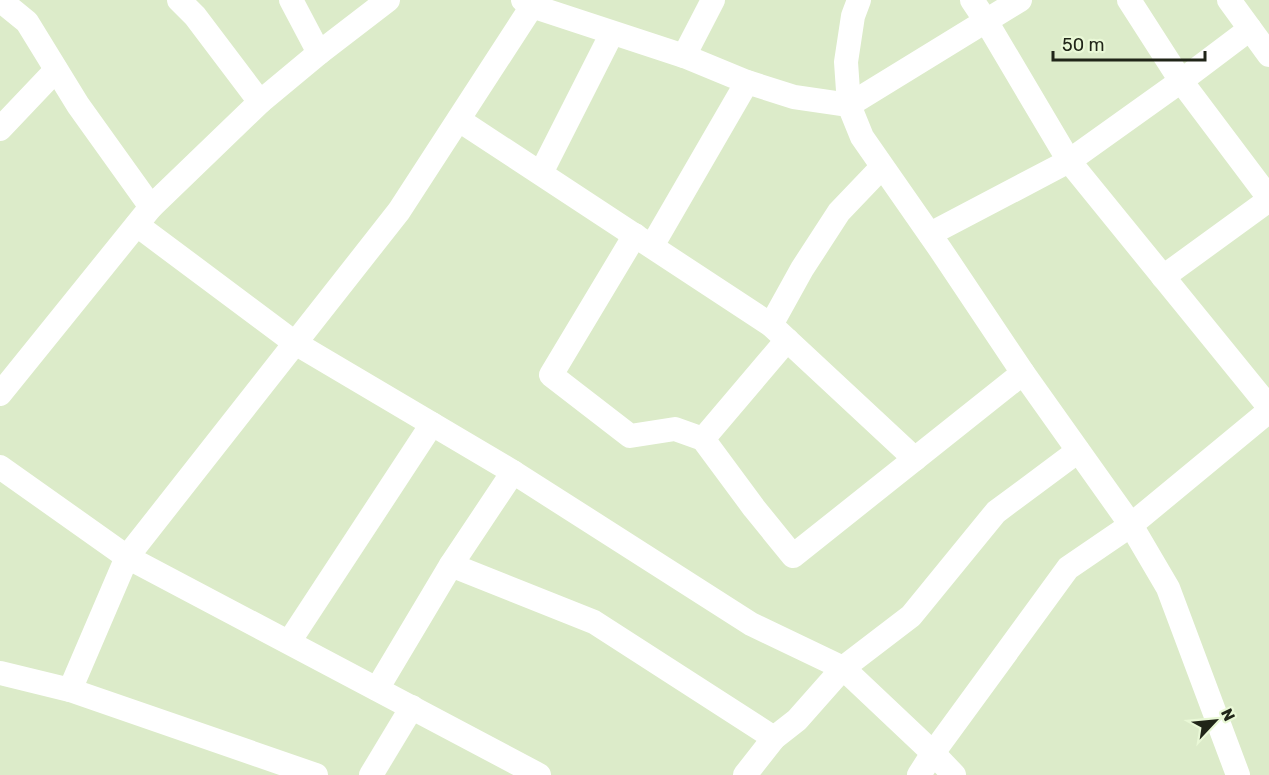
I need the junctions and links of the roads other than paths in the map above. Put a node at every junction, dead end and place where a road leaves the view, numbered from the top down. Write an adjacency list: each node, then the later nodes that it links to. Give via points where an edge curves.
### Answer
1 (0, 0): 18 (street, via 27,22)
2 (179, 0): 21 (street)
3 (291, 0): 15 (street)
4 (388, 0): 15 (street)
5 (713, 0): 17 (street)
6 (859, 0): 22 (street, via 846,62)
7 (972, 0): 12 (street)
8 (1020, 0): 12 (street)
9 (1129, 0): 19 (street)
10 (1229, 0): 13 (street)
11 (530, 2): 14 (street); 23 (street)
12 (986, 21): 22 (street); 25 (street)
13 (1250, 29): 16 (street); 19 (street)
14 (612, 33): 17 (street); 27 (street)
15 (319, 52): 21 (street)
16 (1269, 55)
17 (684, 56): 20 (street)
18 (56, 70): 24 (street); 29 (street)
19 (1181, 81): 25 (street); 28 (street)
20 (747, 82): 22 (street, via 794,97); 31 (street)
21 (260, 102): 29 (street)
22 (849, 105): 26 (street, via 862,137)
23 (459, 120): 27 (street); 34 (street, via 399,211)
24 (0, 129)
25 (1069, 161): 30 (street); 32 (street)
26 (882, 167): 30 (street); 33 (street, via 839,212 802,268)
27 (541, 173): 31 (street)
28 (1269, 199): 32 (street)
29 (144, 216): 34 (street); 36 (street)
30 (930, 234): 35 (street)
31 (644, 241): 33 (street); 39 (street, via 551,375 630,436 675,429)
32 (1163, 277): 37 (street)
33 (779, 333): 39 (street); 41 (street)
34 (296, 343): 38 (street); 45 (street)
35 (1023, 373): 40 (street); 41 (street)
36 (0, 394)
37 (1269, 409): 44 (street)
38 (432, 424): 43 (street); 47 (street)
39 (703, 439): 41 (street, via 793,556)
40 (1078, 451): 44 (street); 48 (street, via 996,512 911,616)
41 (915, 459)
42 (0, 467): 45 (street)
43 (513, 472): 46 (street); 48 (street, via 752,624)
44 (1131, 525): 54 (street, via 1068,568); 61 (street, via 1168,588)
45 (127, 556): 47 (street); 51 (street)
46 (451, 566): 50 (street); 53 (street, via 594,622)
47 (289, 642): 50 (street)
48 (843, 668): 53 (street, via 797,720); 54 (street)
49 (0, 673): 51 (street)
50 (377, 689): 52 (street)
51 (70, 690): 55 (street)
52 (412, 707): 56 (street); 57 (street)
53 (774, 738): 58 (street)
54 (933, 753): 59 (street); 60 (street)
55 (316, 775)
56 (372, 775)
57 (539, 775)
58 (745, 775)
59 (919, 775)
60 (954, 775)
61 (1238, 775)

